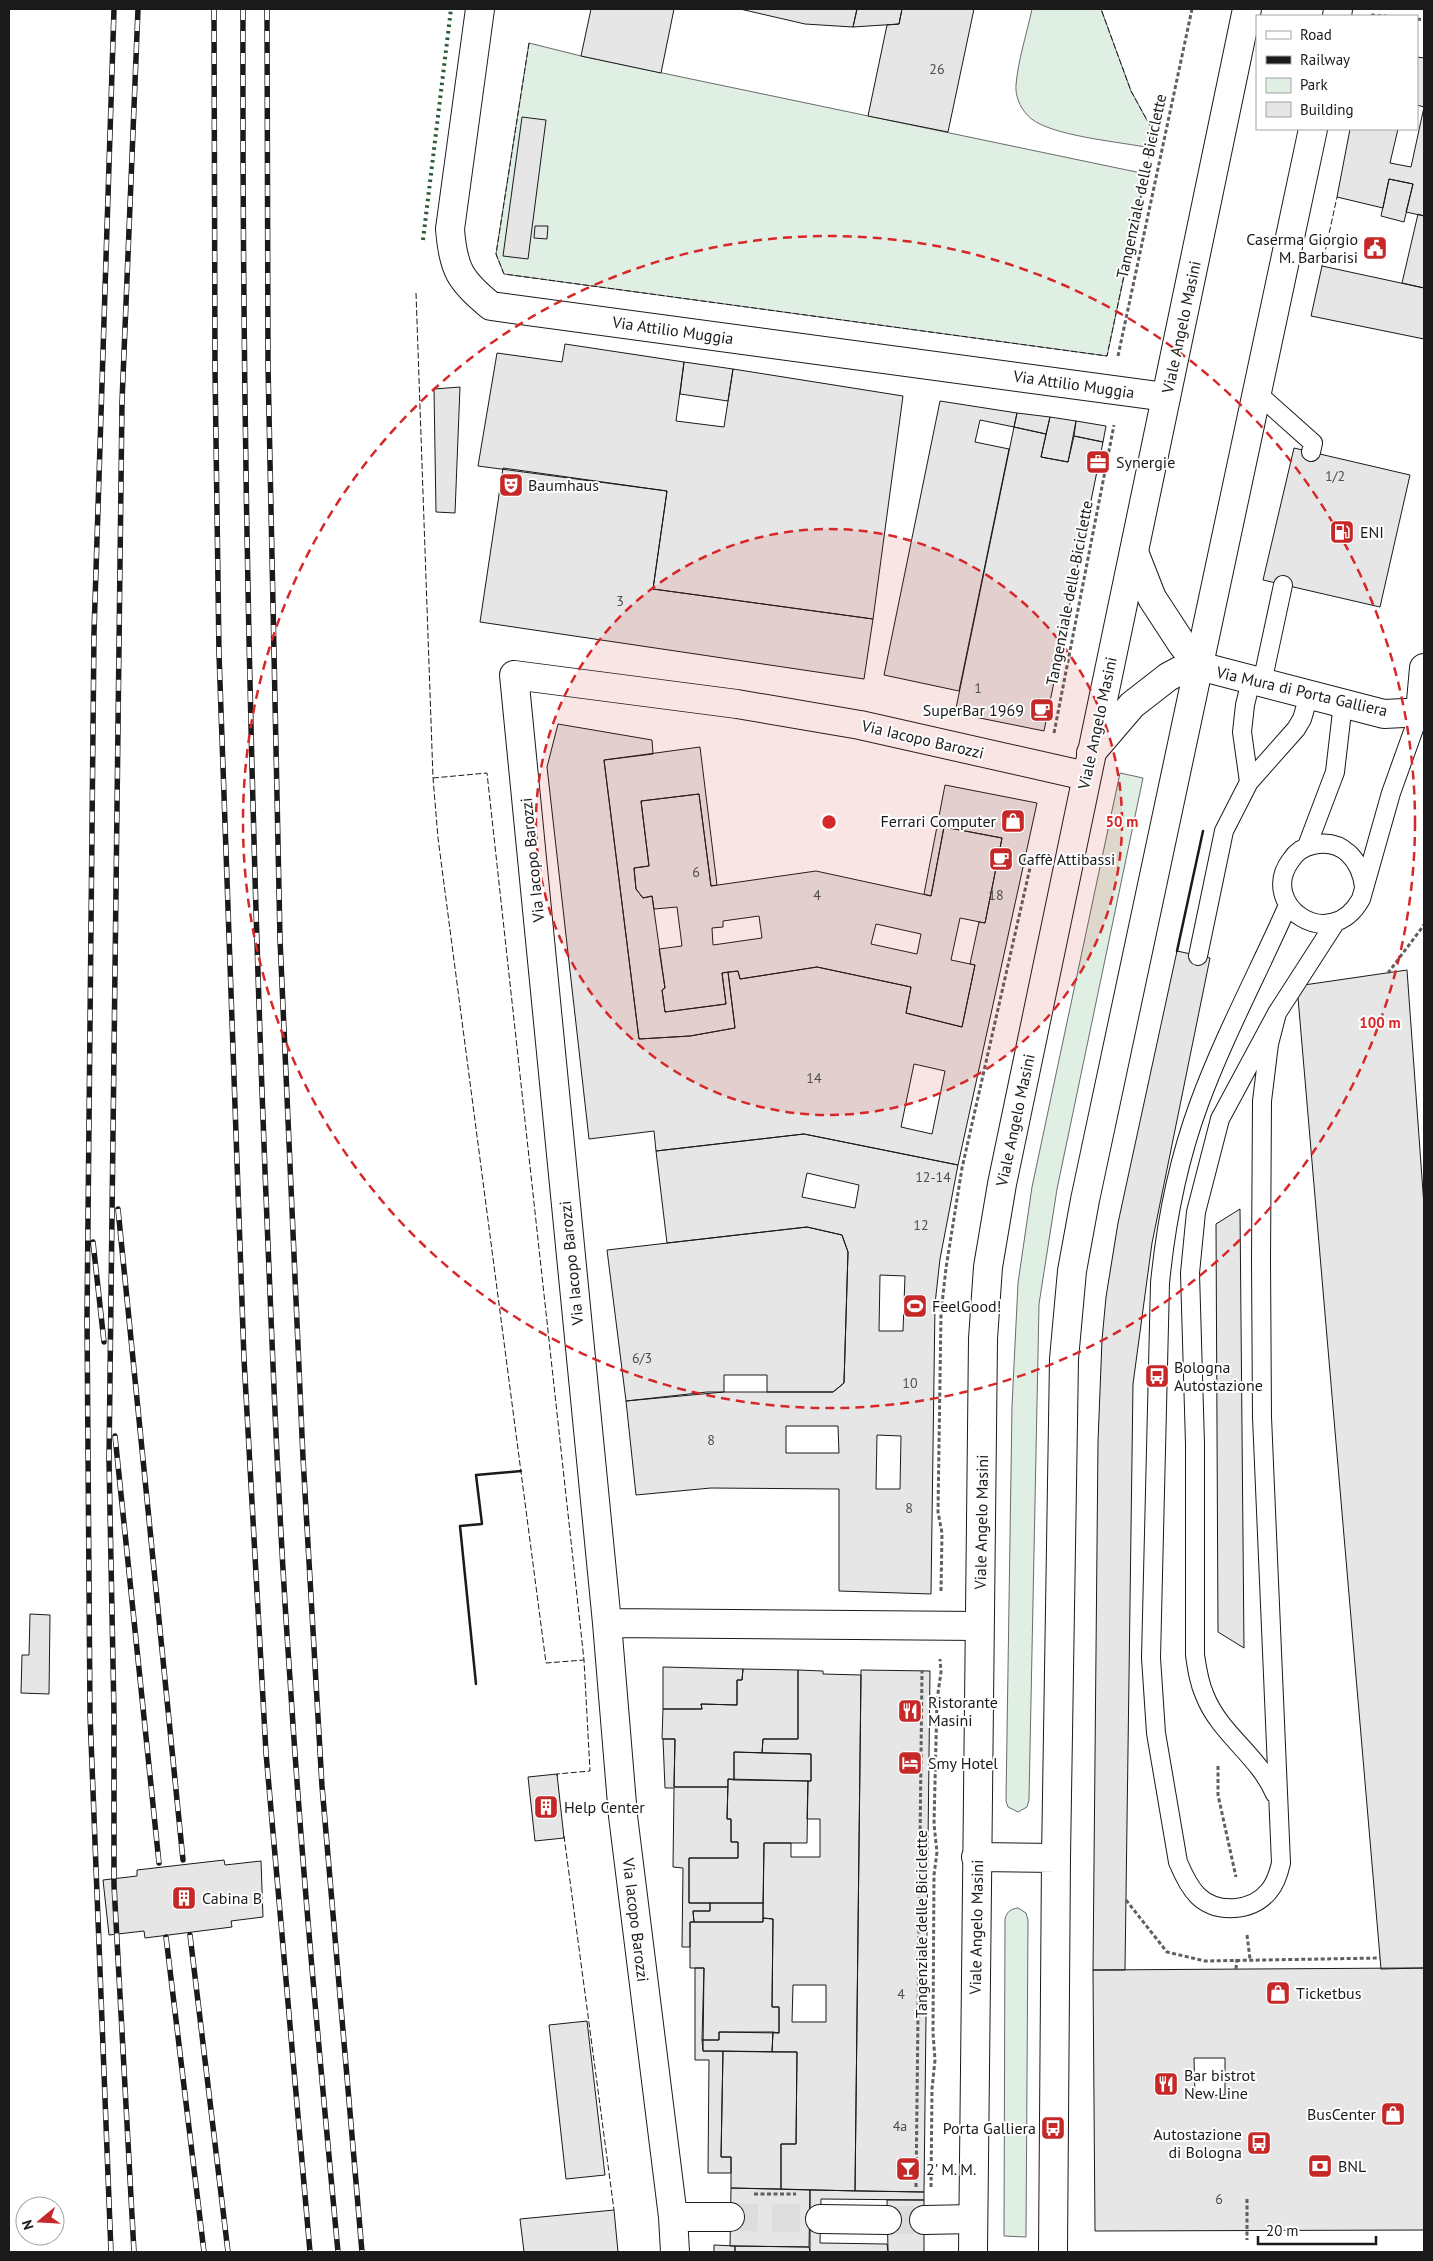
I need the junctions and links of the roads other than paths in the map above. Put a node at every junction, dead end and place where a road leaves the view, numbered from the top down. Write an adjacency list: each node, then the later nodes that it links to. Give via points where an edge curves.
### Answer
1 (480, 9): 5 (main road, Via Attilio Muggia, via 450,229 451,252 458,272 491,306)
2 (1247, 9): 5 (main road, Viale Angelo Masini)
3 (1313, 130): 4 (main road)
4 (1257, 393): 6 (lane, via 1313,443); 9 (main road)
5 (1166, 397): 7 (main road, Viale Angelo Masini)
6 (1312, 452)
7 (1134, 552): 9 (main road, Via Mura di Porta Galliera, via 1152,598); 15 (main road, Viale Angelo Masini)
8 (1283, 585): 11 (lane)
9 (1199, 666): 11 (main road, Via Mura di Porta Galliera); 15 (main road, Via Mura di Porta Galliera, via 1168,677 1132,705); 27 (main road, via 1085,1200 1069,1297 1064,1379)
10 (1424, 668): 14 (main road)
11 (1257, 681): 12 (main road, Via Mura di Porta Galliera); 16 (lane, via 1245,705 1242,732)
12 (1309, 694): 13 (main road, Via Mura di Porta Galliera); 16 (lane, via 1296,729)
13 (1342, 703): 14 (main road, Via Mura di Porta Galliera, via 1384,714); 17 (lane, via 1336,772)
14 (1422, 712): 18 (lane, via 1391,793)
15 (1089, 764): 23 (main road, Via Iacopo Barozzi, via 737,704 514,675); 24 (main road, Viale Angelo Masini, via 1000,1193 988,1267 983,1339)
16 (1249, 782): 21 (lane, via 1224,831)
17 (1307, 846): 18 (lane, via 1320,843 1347,851 1356,860); 19 (lane, via 1287,865 1283,879)
18 (1364, 887): 20 (lane, via 1355,909)
19 (1288, 905): 20 (lane, via 1297,916 1309,922); 25 (lane, via 1211,1077 1188,1137 1163,1254 1158,1310 1151,1658 1156,1733 1174,1848 1182,1874 1198,1896 1221,1908 1243,1907 1269,1892 1281,1863)
20 (1335, 923): 22 (lane)
21 (1198, 956)
22 (1277, 1013): 25 (lane, via 1264,1072 1260,1139 1262,1417); 25 (lane, via 1220,1118 1201,1193 1190,1273 1195,1444 1195,1655 1198,1678 1217,1718 1267,1777)
23 (607, 1623): 24 (main road); 28 (main road, Via Iacopo Barozzi, via 623,1816)
24 (979, 1626): 26 (main road, Viale Angelo Masini)
25 (1278, 1801)
26 (976, 1857): 27 (main road); 31 (main road, Viale Angelo Masini)
27 (1056, 1858): 36 (main road)
28 (673, 2216): 29 (main road); 34 (main road, Via Iacopo Barozzi)
29 (730, 2217)
30 (820, 2219): 32 (main road)
31 (973, 2219): 33 (main road); 35 (main road, Viale Angelo Masini)
32 (887, 2220)
33 (924, 2220)
34 (675, 2252)
35 (973, 2252)
36 (1053, 2252)

